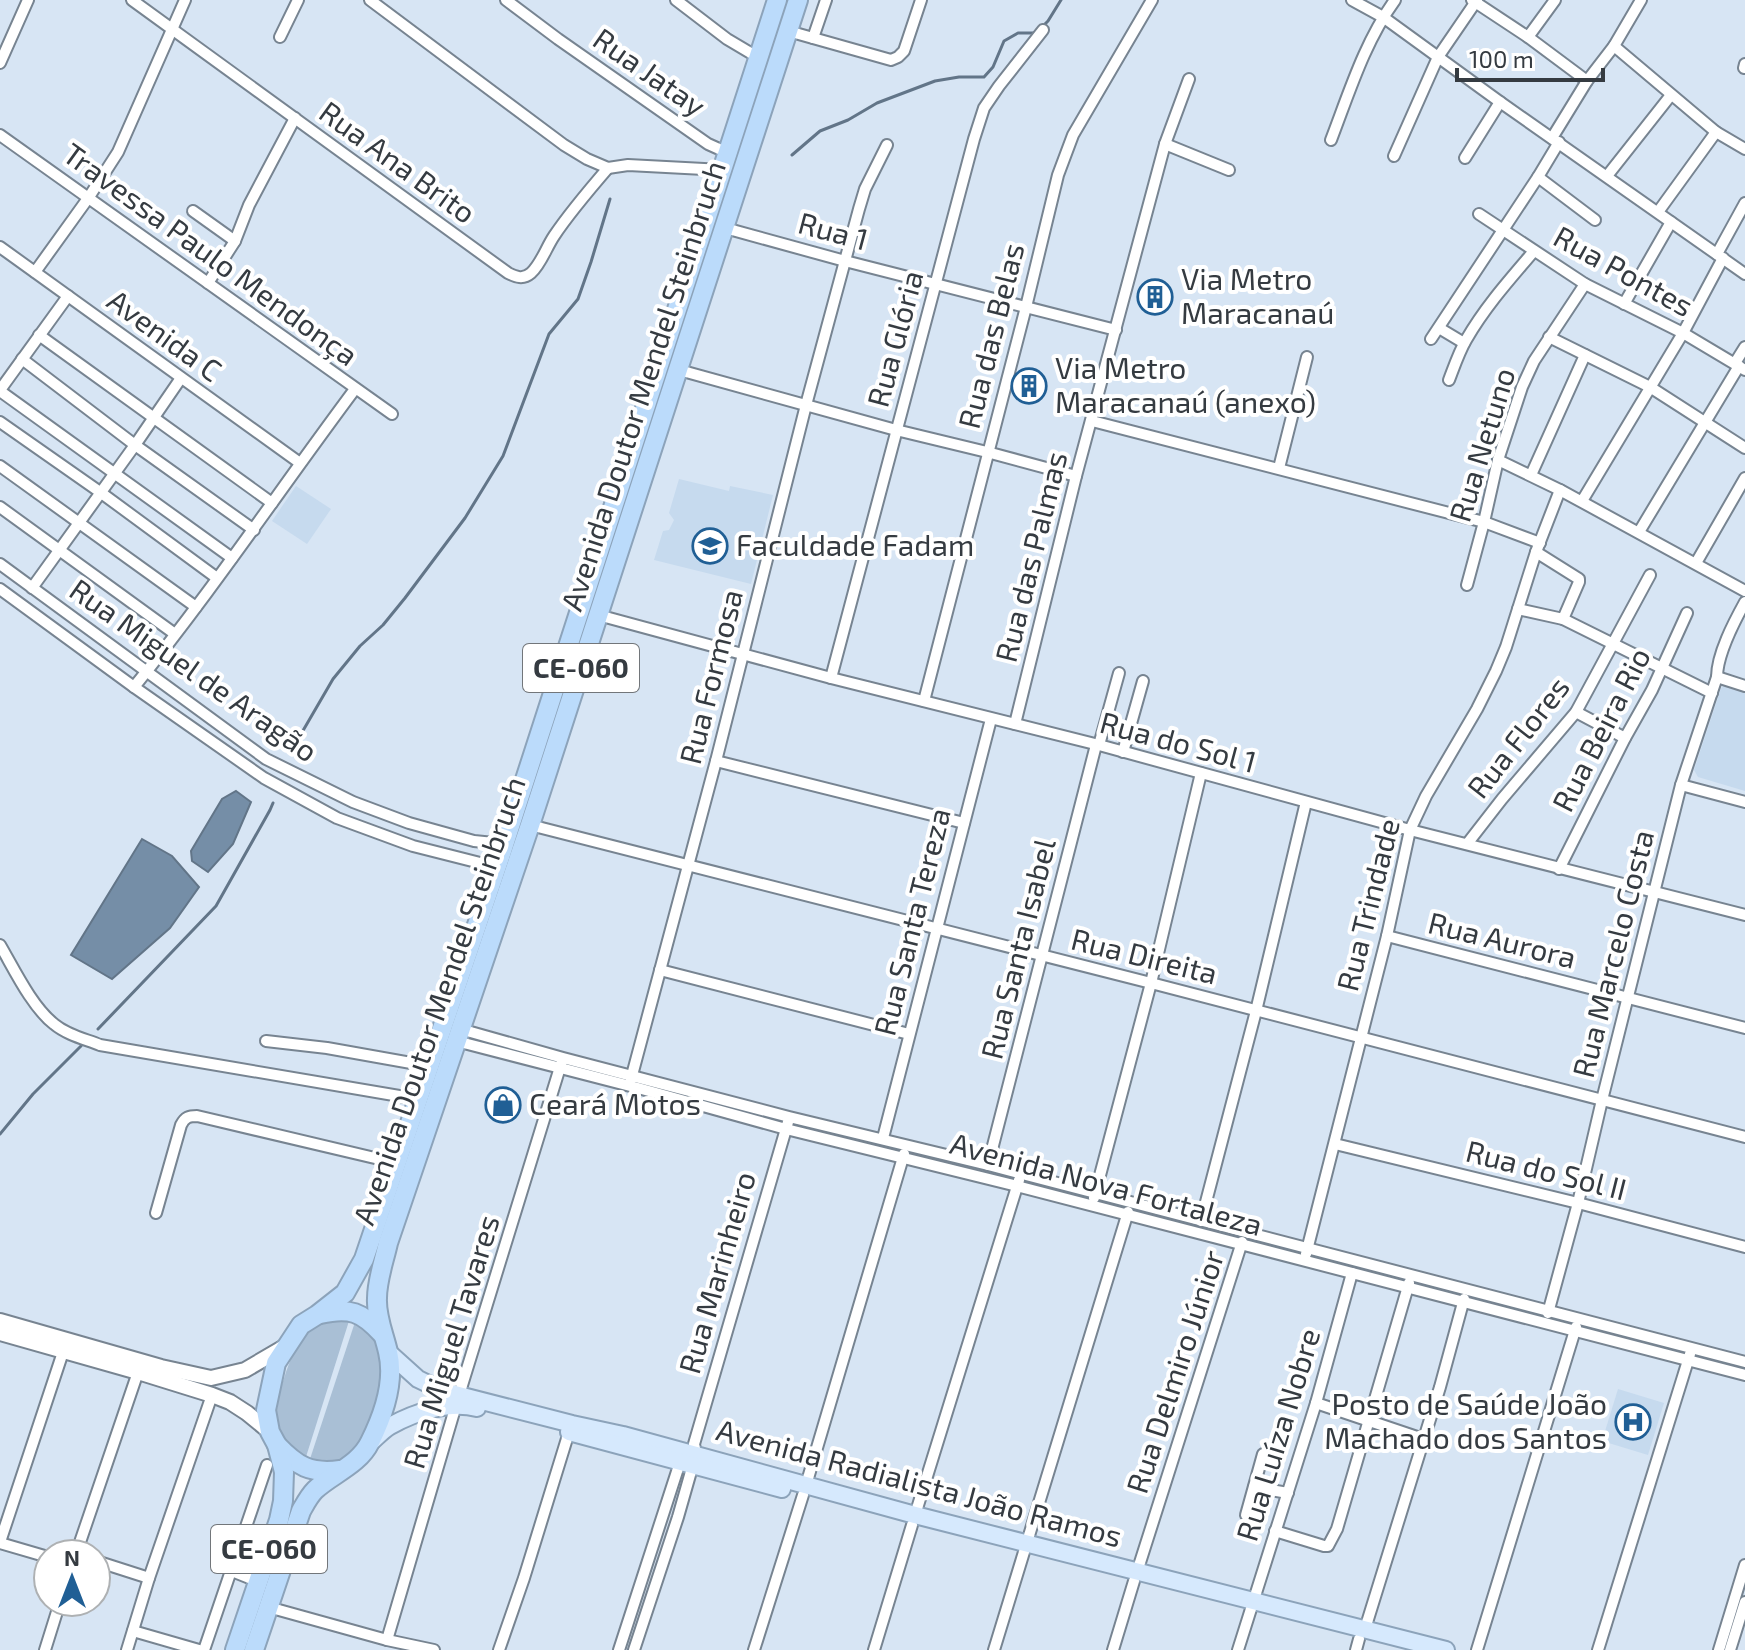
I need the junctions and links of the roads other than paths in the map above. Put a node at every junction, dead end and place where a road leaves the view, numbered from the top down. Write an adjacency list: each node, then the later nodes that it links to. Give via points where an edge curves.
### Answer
1 (28, 0): 28 (street)
2 (132, 0): 19 (street, Rua Ana Brito)
3 (185, 0): 19 (street)
4 (298, 0): 22 (street)
5 (370, 0): 44 (street, via 564,145)
6 (506, 0): 43 (street, Rua Jatay)
7 (676, 0): 27 (street)
8 (777, 0): 27 (highway, Avenida Doutor Mendel Steinbruch / CE-060)
9 (798, 0): 21 (highway, Avenida Doutor Mendel Steinbruch / CE-060)
10 (826, 0): 24 (street)
11 (921, 0): 24 (street, via 904,51 891,60)
12 (1152, 0): 69 (street, Rua das Belas, via 1073,135)
13 (1352, 0): 18 (street)
14 (1395, 0): 18 (street)
15 (1555, 0): 23 (street)
16 (1641, 0): 25 (street)
17 (1475, 1): 23 (street); 26 (street)
18 (1383, 17): 26 (street); 36 (street)
19 (171, 28): 33 (street, Rua Ana Brito); 48 (street, via 118,152)
20 (1043, 30): 65 (street, Rua Glória, via 984,108)
21 (788, 31): 24 (street); 55 (highway, Avenida Doutor Mendel Steinbruch / CE-060)
22 (280, 37)
23 (1528, 37): 30 (street)
24 (813, 38)
25 (1614, 46): 30 (street); 31 (street)
26 (1438, 57): 32 (street); 41 (street)
27 (759, 58): 43 (highway, Avenida Doutor Mendel Steinbruch / CE-060)
28 (0, 63)
29 (1189, 79): 38 (street, Rua das Palmas)
30 (1587, 81): 37 (street)
31 (1671, 95): 34 (street); 46 (street)
32 (1500, 102): 37 (street); 42 (street)
33 (295, 118): 44 (street, Rua Ana Brito, via 515,277 530,274); 57 (street)
34 (1716, 132): 40 (street); 51 (street)
35 (0, 135): 48 (street, Travessa Paulo Mendonça)
36 (1331, 140)
37 (1555, 140): 46 (street); 47 (street)
38 (1165, 144): 45 (street); 71 (street, Rua das Palmas)
39 (887, 145): 61 (street, Rua Formosa, via 865,189)
40 (1745, 149)
41 (1394, 156)
42 (1465, 158)
43 (726, 162): 44 (street); 161 (highway, Avenida Doutor Mendel Steinbruch / CE-060)
44 (608, 168)
45 (1229, 170)
46 (1607, 176): 51 (street)
47 (1538, 177): 53 (street); 56 (street)
48 (89, 197): 62 (street); 64 (street, Travessa Paulo Mendonça)
49 (1745, 203): 60 (street)
50 (193, 211): 57 (street)
51 (1658, 212): 54 (street)
52 (1479, 214): 56 (street, Rua Pontes)
53 (1595, 220)
54 (1671, 222): 60 (street); 68 (street)
55 (725, 228): 61 (street, Rua 1); 82 (highway, Avenida Doutor Mendel Steinbruch / CE-060)
56 (1504, 230): 58 (street, Rua Pontes); 70 (street)
57 (235, 241): 64 (street)
58 (1534, 251): 66 (street, Rua Pontes); 76 (street)
59 (2, 252): 62 (street, Avenida C)
60 (1720, 256): 63 (street); 72 (street)
61 (845, 261): 65 (street, Rua 1); 88 (street, Rua Formosa)
62 (35, 272): 67 (street, Avenida C)
63 (1745, 274)
64 (208, 283): 86 (street, Travessa Paulo Mendonça)
65 (936, 284): 69 (street, Rua 1); 94 (street, Rua Glória)
66 (1585, 284): 68 (street, Rua Pontes); 74 (street, Rua Netuno)
67 (68, 296): 73 (street); 83 (street, Avenida C)
68 (1624, 304): 72 (street, Rua Pontes)
69 (1026, 307): 71 (street, Rua 1); 97 (street, Rua das Belas)
70 (1439, 328): 75 (street); 76 (street)
71 (1116, 330): 91 (street, Rua das Palmas)
72 (1683, 333): 81 (street, Rua Pontes); 85 (street)
73 (39, 335): 80 (street); 90 (street)
74 (1549, 337): 78 (street); 98 (street, Rua Netuno, via 1522,387)
75 (1431, 339)
76 (1464, 343): 84 (street)
77 (1745, 347): 81 (street)
78 (1585, 355): 85 (street); 103 (street)
79 (1307, 357): 101 (street)
80 (22, 359): 87 (street); 95 (street)
81 (1740, 366): 93 (street)
82 (679, 370): 88 (street); 130 (highway, Avenida Doutor Mendel Steinbruch / CE-060)
83 (181, 378): 90 (street); 99 (street, Avenida C)
84 (1449, 380)
85 (1650, 387): 93 (street); 108 (street)
86 (355, 389): 89 (street, Travessa Paulo Mendonça); 99 (street)
87 (0, 391): 102 (street)
88 (806, 405): 94 (street); 134 (street, Rua Formosa)
89 (392, 414)
90 (153, 417): 95 (street); 109 (street)
91 (1092, 421): 101 (street); 104 (street, Rua das Palmas)
92 (0, 422): 107 (street)
93 (1704, 422): 96 (street); 114 (street)
94 (896, 430): 97 (street); 139 (street, Rua Glória)
95 (135, 445): 102 (street); 113 (street)
96 (1745, 448)
97 (987, 452): 104 (street); 144 (street, Rua das Belas)
98 (1498, 460): 103 (street); 112 (street, Rua Netuno)
99 (300, 463): 109 (street)
100 (0, 466): 111 (street)
101 (1279, 468): 112 (street)
102 (114, 472): 107 (street); 117 (street)
103 (1531, 475): 106 (street)
104 (1076, 476): 147 (street, Rua das Palmas)
105 (1745, 478): 118 (street)
106 (1560, 490): 108 (street); 115 (street, Rua Trindade)
107 (100, 492): 111 (street); 121 (street)
108 (1582, 501): 114 (street)
109 (272, 503): 113 (street)
110 (0, 507): 116 (street)
111 (78, 522): 116 (street); 127 (street)
112 (1484, 522): 115 (street); 122 (street, Rua Netuno)
113 (254, 530): 117 (street)
114 (1639, 532): 118 (street)
115 (1538, 547): 128 (street, Rua Trindade); 131 (street, via 1579,579)
116 (58, 550): 123 (street); 132 (street)
117 (232, 558): 121 (street)
118 (1696, 563): 125 (street)
119 (0, 564): 123 (street, Rua Miguel de Aragão)
120 (1650, 575): 133 (street, Rua Flores)
121 (217, 578): 127 (street)
122 (1467, 585)
123 (32, 588): 136 (street, Rua Miguel de Aragão)
124 (0, 590): 142 (street, Rua Miguel de Aragão)
125 (1745, 591)
126 (1745, 602): 138 (street, Rua Marcelo Costa)
127 (196, 607): 132 (street)
128 (1518, 609): 131 (street); 160 (street, Rua Trindade, via 1496,671)
129 (1687, 613): 135 (street, Rua Beira Rio)
130 (598, 615): 134 (street, Rua do Sol 1); 159 (highway, Avenida Doutor Mendel Steinbruch / CE-060)
131 (1563, 619): 133 (street)
132 (175, 634): 136 (street)
133 (1612, 643): 135 (street); 145 (street, Rua Flores)
134 (743, 655): 139 (street, Rua do Sol 1); 152 (street, Rua Formosa)
135 (1661, 669): 143 (street); 148 (street, Rua Beira Rio)
136 (146, 672): 142 (street); 151 (street, Rua Miguel de Aragão)
137 (1119, 673): 149 (street, Rua Santa Isabel)
138 (1717, 677): 141 (street); 143 (street, Rua Marcelo Costa)
139 (831, 678): 144 (street, Rua do Sol 1)
140 (1143, 681): 150 (street)
141 (1745, 686)
142 (134, 687): 153 (street, Rua Miguel de Aragão)
143 (1712, 693): 155 (street, Rua Marcelo Costa)
144 (924, 701): 146 (street, Rua do Sol 1)
145 (1576, 712): 148 (street); 162 (street, Rua Flores)
146 (991, 719): 147 (street, Rua do Sol 1); 158 (street, Rua Santa Tereza)
147 (1015, 724): 149 (street, Rua do Sol 1)
148 (1625, 738): 165 (street, Rua Beira Rio)
149 (1097, 745): 150 (street, Rua do Sol 1); 171 (street, Rua Santa Isabel)
150 (1123, 752): 154 (street, Rua do Sol 1)
151 (266, 759): 153 (street); 161 (street, Rua Miguel de Aragão, via 409,823)
152 (716, 761): 158 (street); 163 (street, Rua Formosa)
153 (257, 773): 164 (street, Rua Miguel de Aragão, via 337,818 413,846)
154 (1201, 773): 156 (street, Rua do Sol 1); 173 (street)
155 (1681, 785): 157 (street); 166 (street, Rua Marcelo Costa)
156 (1306, 802): 160 (street, Rua do Sol 1); 175 (street)
157 (1745, 802)
158 (964, 823): 168 (street, Rua Santa Tereza)
159 (530, 825): 163 (street, Rua Direita); 178 (highway, Avenida Doutor Mendel Steinbruch / CE-060)
160 (1410, 830): 162 (street, Rua do Sol 1); 169 (street, Rua Trindade)
161 (504, 844): 164 (highway, Avenida Doutor Mendel Steinbruch / CE-060)
162 (1467, 844): 165 (street, Rua do Sol 1)
163 (687, 866): 168 (street, Rua Direita); 172 (street, Rua Formosa)
164 (496, 867): 182 (highway, Avenida Doutor Mendel Steinbruch / CE-060)
165 (1559, 869): 166 (street, Rua do Sol 1)
166 (1654, 892): 167 (street, Rua do Sol 1); 174 (street, Rua Marcelo Costa)
167 (1745, 915)
168 (936, 929): 171 (street, Rua Direita); 177 (street, Rua Santa Tereza)
169 (1387, 936): 174 (street, Rua Aurora); 179 (street, Rua Trindade)
170 (0, 945): 184 (street, via 53,1024 100,1045)
171 (1042, 956): 173 (street, Rua Direita); 194 (street, Rua Santa Isabel)
172 (660, 970): 177 (street); 183 (street, Rua Formosa)
173 (1151, 983): 175 (street, Rua Direita); 197 (street)
174 (1629, 997): 176 (street, Rua Aurora); 185 (street, Rua Marcelo Costa)
175 (1256, 1011): 179 (street, Rua Direita); 203 (street)
176 (1745, 1028)
177 (909, 1034): 189 (street, Rua Santa Tereza)
178 (458, 1035): 181 (street, Avenida Nova Fortaleza); 221 (highway, Avenida Doutor Mendel Steinbruch / CE-060, via 388,1243 376,1295)
179 (1360, 1037): 185 (street, Rua Direita); 191 (street, Rua Trindade)
180 (266, 1041): 182 (street)
181 (562, 1063): 183 (street, Avenida Nova Fortaleza); 230 (street, Rua Miguel Tavares)
182 (428, 1066): 184 (highway, Avenida Doutor Mendel Steinbruch / CE-060)
183 (630, 1080): 186 (street, Avenida Nova Fortaleza); 187 (street, Avenida Nova Fortaleza)
184 (417, 1099): 193 (highway, Avenida Doutor Mendel Steinbruch / CE-060)
185 (1602, 1100): 188 (street, Rua Direita); 199 (street, Rua Marcelo Costa)
186 (789, 1117): 187 (street, Rua Marinheiro); 189 (street, Avenida Nova Fortaleza)
187 (786, 1129): 192 (street, Avenida Nova Fortaleza); 238 (street, Rua Marinheiro)
188 (1745, 1137)
189 (883, 1138): 190 (street, Avenida Nova Fortaleza)
190 (907, 1144): 192 (street); 194 (street, Avenida Nova Fortaleza)
191 (1335, 1144): 199 (street, Rua do Sol II); 207 (street, Rua Trindade)
192 (903, 1157): 196 (street, Avenida Nova Fortaleza); 242 (street)
193 (396, 1163): 201 (street, via 189,1116 181,1125); 215 (highway, Avenida Doutor Mendel Steinbruch / CE-060, via 356,1275 345,1293)
194 (988, 1165): 195 (street, Avenida Nova Fortaleza)
195 (1021, 1174): 196 (street); 197 (street, Avenida Nova Fortaleza)
196 (1017, 1186): 200 (street, Avenida Nova Fortaleza); 247 (street)
197 (1095, 1193): 198 (street, Avenida Nova Fortaleza); 200 (street)
198 (1131, 1202): 202 (street); 203 (street, Avenida Nova Fortaleza)
199 (1578, 1203): 206 (street, Rua do Sol II); 214 (street, Rua Marcelo Costa)
200 (1091, 1206): 202 (street, Avenida Nova Fortaleza)
201 (156, 1213)
202 (1127, 1215): 205 (street, Avenida Nova Fortaleza); 251 (street)
203 (1201, 1221): 204 (street, Avenida Nova Fortaleza)
204 (1244, 1232): 205 (street, Rua Delmiro Júnior); 207 (street, Avenida Nova Fortaleza)
205 (1241, 1245): 208 (street, Avenida Nova Fortaleza); 256 (street, Rua Delmiro Júnior)
206 (1745, 1247)
207 (1307, 1249): 208 (street, Rua Trindade); 210 (street, Avenida Nova Fortaleza)
208 (1304, 1261): 209 (street, Avenida Nova Fortaleza)
209 (1352, 1273): 211 (street, Avenida Nova Fortaleza); 231 (street, Rua Luíza Nobre)
210 (1412, 1275): 211 (street); 212 (street, Avenida Nova Fortaleza)
211 (1408, 1288): 213 (street, Avenida Nova Fortaleza); 232 (street)
212 (1467, 1289): 213 (street); 214 (street, Avenida Nova Fortaleza)
213 (1464, 1302): 218 (street, Avenida Nova Fortaleza); 235 (street)
214 (1549, 1310): 216 (street, Avenida Nova Fortaleza); 218 (street, Rua Marcelo Costa)
215 (317, 1315): 221 (highway, via 356,1313); 223 (highway, CE-060, via 301,1325)
216 (1579, 1318): 219 (street); 224 (street, Avenida Nova Fortaleza)
217 (0, 1321): 222 (street)
218 (1546, 1323): 219 (street, Avenida Nova Fortaleza)
219 (1575, 1331): 225 (street, Avenida Nova Fortaleza); 284 (street)
220 (0, 1333): 222 (street)
221 (386, 1344): 230 (main road, Avenida Radialista João Ramos, via 418,1379); 236 (highway, CE-060, via 387,1395)
222 (64, 1346): 223 (street, via 211,1378 245,1370); 227 (street); 250 (street)
223 (287, 1346): 234 (highway, CE-060, via 276,1363 267,1398)
224 (1692, 1348): 225 (street); 226 (street, Avenida Nova Fortaleza)
225 (1688, 1360): 228 (street, Avenida Nova Fortaleza); 285 (street)
226 (1745, 1362)
227 (138, 1372): 229 (street); 249 (street)
228 (1745, 1375)
229 (212, 1395): 234 (street, via 247,1413); 257 (street)
230 (458, 1400): 233 (main road, Avenida Radialista João Ramos); 236 (main road, Avenida Radialista João Ramos, via 388,1427); 238 (main road, Avenida Radialista João Ramos); 267 (street, Rua Miguel Tavares)
231 (1316, 1403): 232 (street); 243 (street, Rua Luíza Nobre)
232 (1369, 1421): 235 (street); 248 (street, via 1328,1546)
233 (569, 1432): 238 (main road, Avenida Radialista João Ramos); 274 (street)
234 (274, 1438): 240 (highway, via 304,1468); 258 (highway, CE-060, via 284,1472 283,1501)
235 (1423, 1439): 266 (street)
236 (369, 1444): 240 (highway, CE-060)
237 (1263, 1454): 241 (street)
238 (689, 1456): 242 (main road, Avenida Radialista João Ramos); 244 (street); 246 (street)
239 (267, 1465): 255 (street)
240 (340, 1470): 261 (highway, CE-060, via 311,1493 301,1511)
241 (1254, 1487): 243 (street); 245 (street)
242 (805, 1490): 247 (main road, Avenida Radialista João Ramos); 277 (street)
243 (1288, 1493): 248 (street, Rua Luíza Nobre)
244 (663, 1513): 246 (street); 262 (street)
245 (1246, 1515)
246 (678, 1517): 263 (street)
247 (914, 1520): 251 (main road, Avenida Radialista João Ramos); 278 (street)
248 (1275, 1531): 260 (street, Rua Luíza Nobre)
249 (81, 1538)
250 (0, 1542): 252 (street)
251 (1025, 1548): 256 (main road, Avenida Radialista João Ramos); 279 (street)
252 (32, 1552)
253 (1745, 1565): 286 (street)
254 (112, 1566): 257 (street)
255 (232, 1571): 258 (street); 270 (street)
256 (1136, 1576): 260 (main road, Avenida Radialista João Ramos); 280 (street, Rua Delmiro Júnior)
257 (149, 1578): 265 (street)
258 (257, 1581): 271 (highway, CE-060)
259 (1745, 1602): 287 (street)
260 (1251, 1606): 266 (main road, Avenida Radialista João Ramos); 281 (street, Rua Luíza Nobre)
261 (268, 1607): 267 (street); 272 (highway, CE-060)
262 (632, 1610): 263 (street); 275 (street)
263 (645, 1612): 276 (street)
264 (55, 1618): 268 (street)
265 (133, 1631): 269 (street); 270 (street)
266 (1360, 1639): 282 (main road, Avenida Radialista João Ramos); 283 (main road, Avenida Radialista João Ramos)
267 (387, 1640): 273 (street)
268 (45, 1650)
269 (127, 1650)
270 (202, 1650)
271 (235, 1650)
272 (254, 1650)
273 (434, 1650)
274 (499, 1650)
275 (619, 1650)
276 (634, 1650)
277 (754, 1650)
278 (874, 1650)
279 (994, 1650)
280 (1113, 1650)
281 (1238, 1650)
282 (1404, 1650)
283 (1446, 1650)
284 (1477, 1650)
285 (1598, 1650)
286 (1719, 1650)
287 (1730, 1650)

